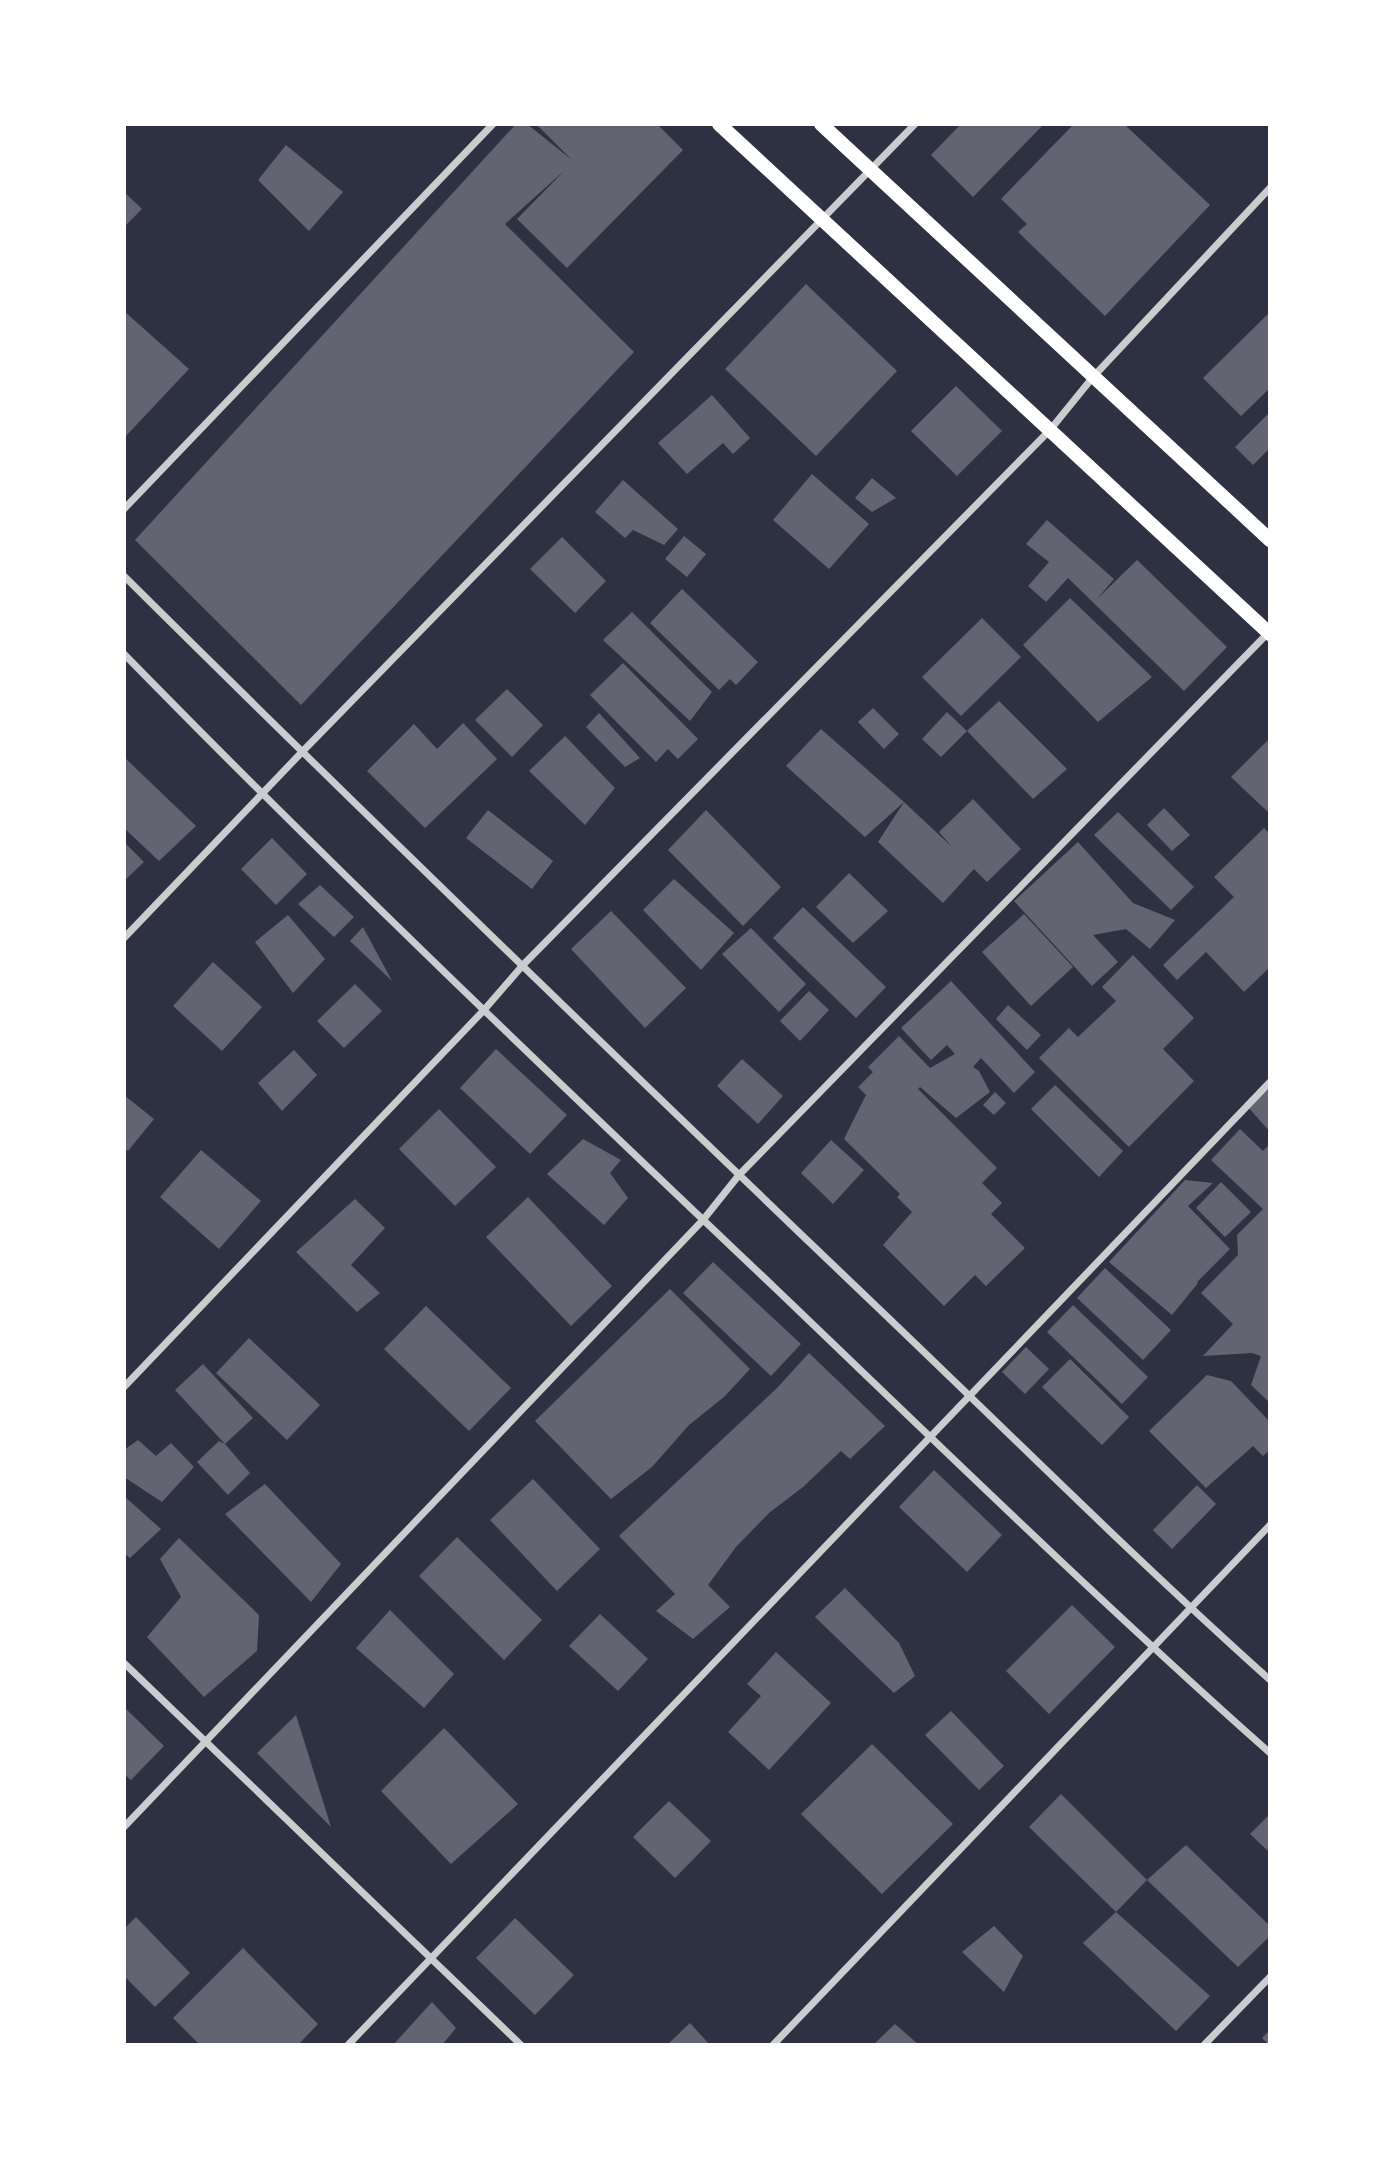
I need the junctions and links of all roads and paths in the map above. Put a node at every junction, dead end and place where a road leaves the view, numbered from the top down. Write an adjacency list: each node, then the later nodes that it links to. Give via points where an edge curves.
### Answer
1 (494, 124): 10 (street)
2 (719, 124): 7 (main road)
3 (821, 124): 5 (main road)
4 (915, 124): 5 (street)
5 (871, 171): 7 (street); 8 (main road)
6 (1270, 188): 8 (street)
7 (822, 219): 9 (main road); 15 (street)
8 (1093, 377): 9 (street); 11 (main road)
9 (1050, 430): 13 (main road); 18 (street)
10 (124, 509)
11 (1270, 540)
12 (124, 576): 15 (street)
13 (1269, 633): 21 (street)
14 (124, 654): 16 (street)
15 (302, 752): 16 (street); 18 (street)
16 (262, 795): 17 (street); 19 (street)
17 (124, 938)
18 (523, 965): 19 (street); 21 (street)
19 (484, 1010): 22 (street); 23 (street)
20 (1270, 1082): 24 (street)
21 (739, 1175): 22 (street); 24 (street)
22 (703, 1220): 25 (street); 31 (street)
23 (124, 1387)
24 (969, 1395): 25 (street); 27 (street)
25 (932, 1437): 28 (street); 34 (street)
26 (1270, 1525): 27 (street)
27 (1190, 1609): 28 (street); 30 (street)
28 (1153, 1650): 32 (street); 38 (street)
29 (124, 1663): 31 (street)
30 (1270, 1680)
31 (206, 1742): 33 (street); 34 (street)
32 (1270, 1753)
33 (124, 1827)
34 (431, 1959): 36 (street); 37 (street)
35 (1270, 1977): 39 (street)
36 (348, 2045)
37 (521, 2045)
38 (773, 2045)
39 (1204, 2045)

